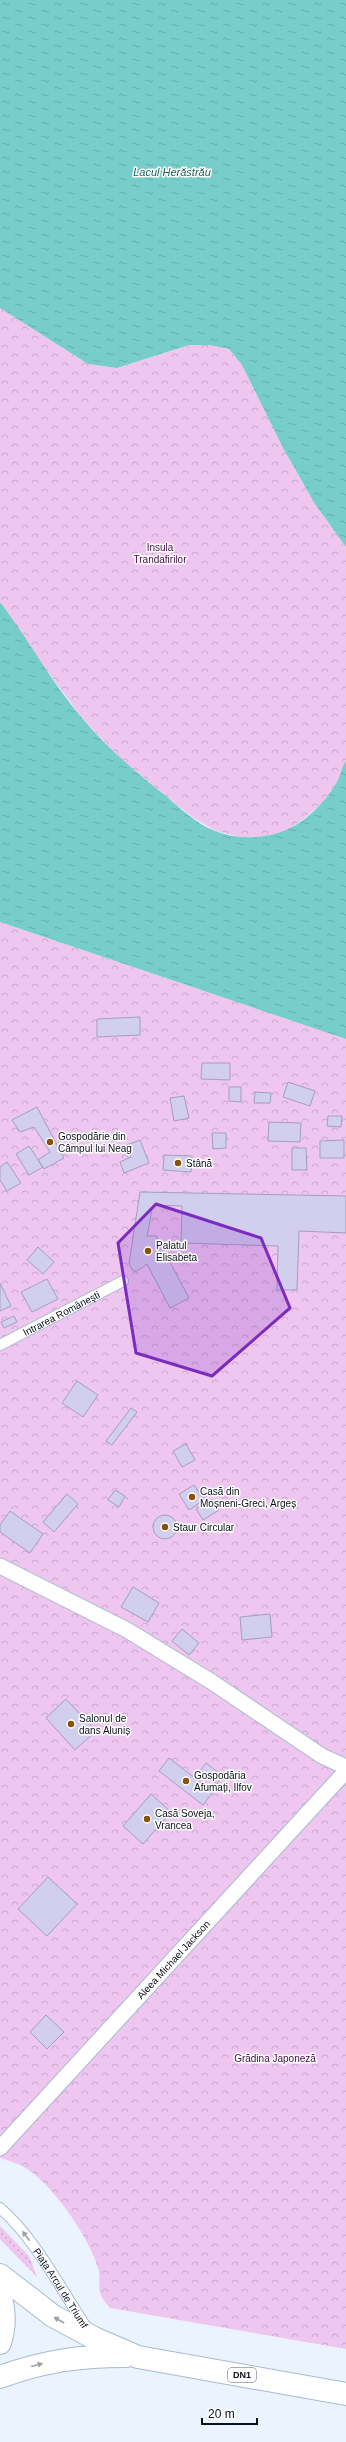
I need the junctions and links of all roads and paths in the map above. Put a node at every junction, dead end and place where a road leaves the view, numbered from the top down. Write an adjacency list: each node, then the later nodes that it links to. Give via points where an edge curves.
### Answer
1 (123, 1281): 2 (lane, Intrarea Românești)
2 (0, 1345)
3 (0, 1566): 4 (street, via 127,1630 212,1682 322,1756)
4 (346, 1767)
5 (346, 1771): 6 (street, Aleea Michael Jackson)
6 (0, 2148)
7 (0, 2208): 10 (lane, Piața Arcul de Triumf, one-way to 7, via 40,2255 16,2223)
8 (0, 2275): 10 (main road, Piața Arcul de Triumf / DN1, one-way to 8, via 53,2316)
9 (0, 2295): 11 (main road, via 4,2331)
10 (94, 2338): 12 (main road, DN1)
11 (0, 2343)
12 (138, 2356): 13 (main road, DN1, one-way to 12, via 33,2365 73,2358); 14 (main road, DN1)
13 (0, 2377)
14 (346, 2394)

